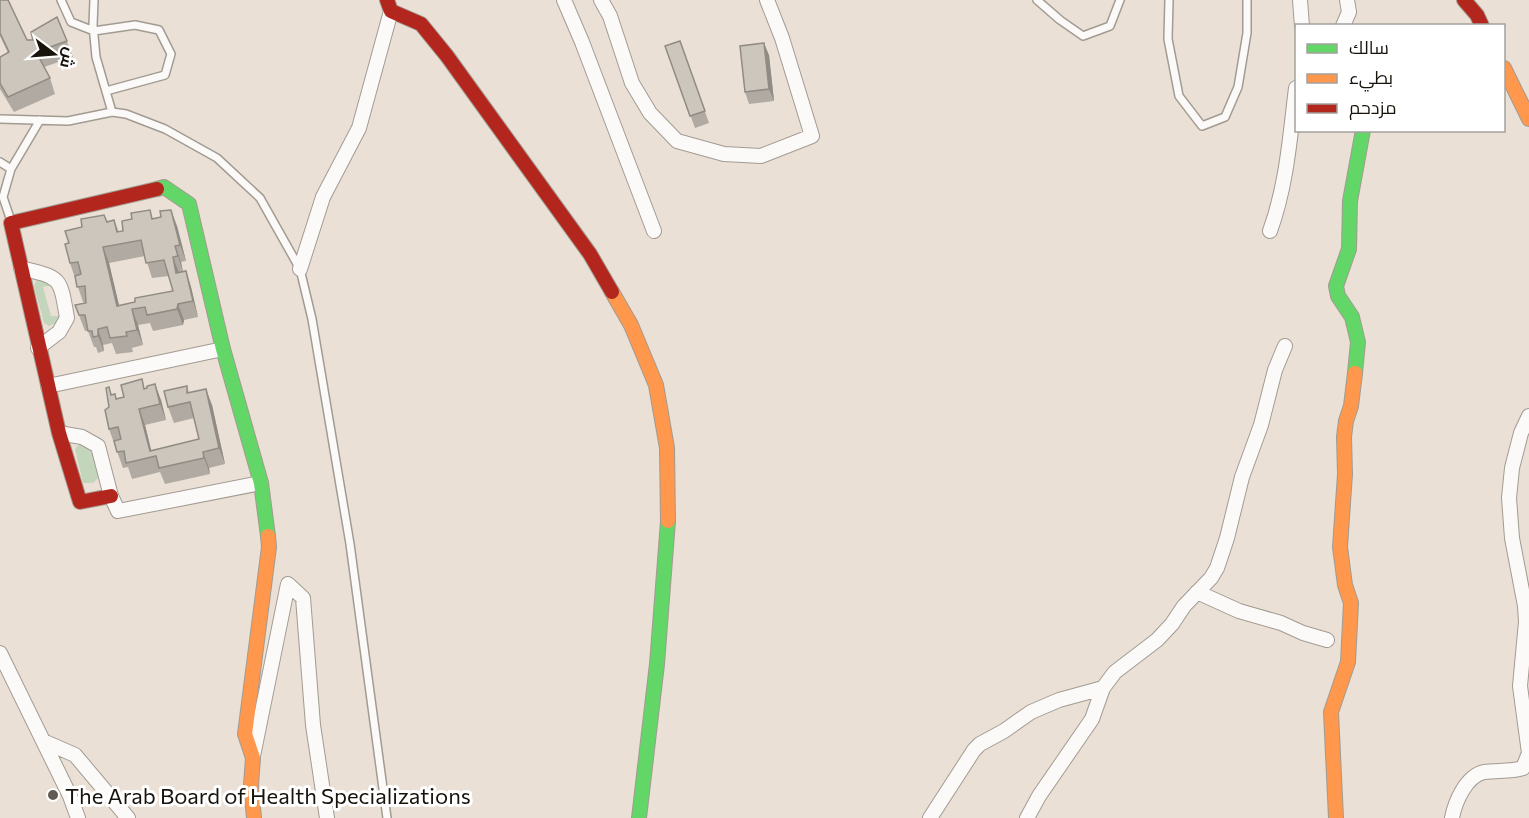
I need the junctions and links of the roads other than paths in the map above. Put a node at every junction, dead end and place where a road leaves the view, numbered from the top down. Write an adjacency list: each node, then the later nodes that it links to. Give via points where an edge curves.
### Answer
1 (61, 0): 17 (lane, via 71,22)
2 (94, 0): 17 (lane)
3 (564, 0): 30 (street)
4 (601, 0): 5 (street, via 632,82 650,113 676,141 724,154 761,156 812,136)
5 (766, 0)
6 (1037, 0): 7 (lane, via 1083,36 1110,26)
7 (1120, 0)
8 (1169, 0): 9 (lane, via 1168,39 1179,96 1202,126 1225,117 1238,87 1247,33)
9 (1247, 0)
10 (1300, 0): 14 (street)
11 (1347, 0): 15 (street, via 1349,12)
12 (1464, 0): 16 (street)
13 (389, 5): 33 (street, via 359,128 323,196); 53 (street, via 421,24 447,56 590,254 631,325 656,385 667,448 668,529)
14 (1302, 24)
15 (1344, 24)
16 (1481, 24)
17 (94, 31): 19 (lane, via 96,57); 19 (lane, via 135,25 159,30 171,54 165,75)
18 (1505, 72): 23 (street)
19 (106, 91): 21 (lane)
20 (1295, 99): 31 (street, via 1281,196)
21 (112, 112): 24 (lane, via 68,121); 33 (lane, via 165,129 218,158 260,198)
22 (0, 119): 24 (lane)
23 (1529, 119)
24 (40, 120): 27 (lane)
25 (1363, 132): 56 (street, via 1350,201 1348,249 1336,286 1352,317 1358,342 1344,437 1340,547 1351,603 1348,662 1331,712)
26 (0, 162): 27 (lane)
27 (11, 169): 28 (lane)
28 (1, 196): 29 (lane)
29 (11, 223): 32 (street); 36 (street, via 164,188 189,204)
30 (654, 231)
31 (1270, 231)
32 (21, 267): 35 (street); 35 (street, via 51,275 62,287 67,318 59,332)
33 (300, 269): 52 (lane, via 350,544)
34 (1285, 346): 42 (street, via 1242,477 1223,552 1211,578)
35 (38, 348): 37 (street)
36 (223, 349): 37 (street); 40 (street)
37 (48, 387): 39 (street)
38 (1529, 416): 57 (street, via 1512,468 1509,516 1525,606 1520,686 1529,753 1522,768 1481,772 1472,778)
39 (59, 433): 41 (street, via 82,437 98,446); 41 (street, via 80,502)
40 (261, 483): 41 (street, via 118,511); 47 (street, via 269,547 245,734)
41 (111, 496)
42 (1197, 592): 43 (street, via 1239,611); 45 (street, via 1157,640 1115,672)
43 (1327, 640)
44 (0, 652): 46 (street)
45 (1103, 688): 54 (street, via 1031,712 980,744); 55 (street, via 1092,719)
46 (43, 741): 48 (street); 49 (street, via 75,755)
47 (253, 758): 50 (street); 51 (street, via 288,584 303,598 313,725)
48 (79, 817)
49 (128, 818)
50 (254, 818)
51 (327, 818)
52 (387, 818)
53 (639, 818)
54 (930, 818)
55 (1027, 818)
56 (1336, 818)
57 (1452, 818)

